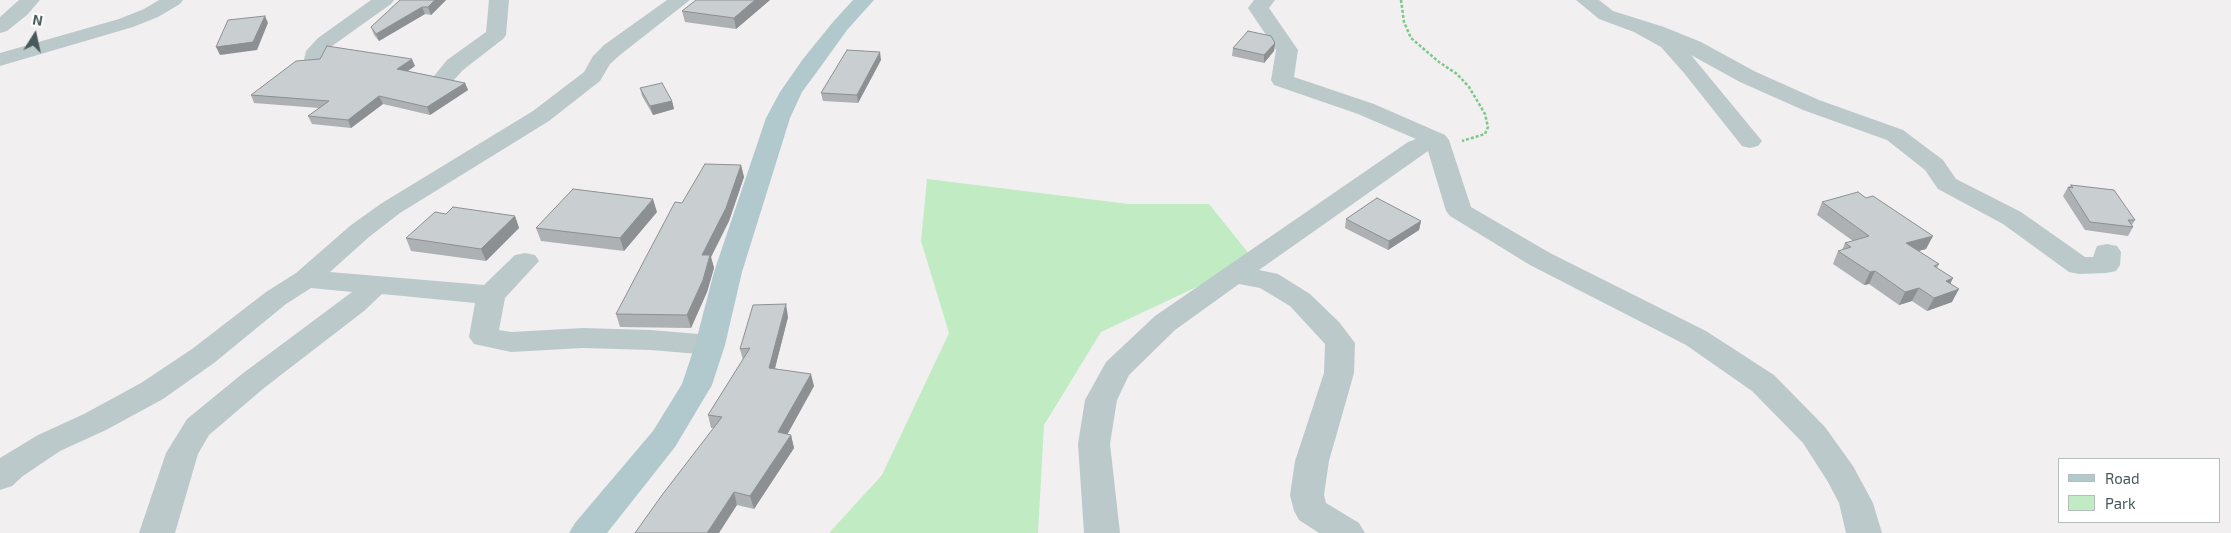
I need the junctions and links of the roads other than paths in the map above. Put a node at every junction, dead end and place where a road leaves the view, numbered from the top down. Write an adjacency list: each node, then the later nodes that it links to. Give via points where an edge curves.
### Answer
1 (30, 0): 10 (street)
2 (173, 0): 11 (street, via 126,23)
3 (384, 0): 12 (street, via 325,42 317,51)
4 (499, 0): 13 (street, via 496,35)
5 (680, 0): 19 (street, via 612,50 600,61 592,76 541,116 391,208)
6 (864, 0): 22 (main road, via 801,78 778,118 728,272)
7 (1265, 0): 14 (street, via 1258,8 1260,13 1287,50 1282,80 1374,112)
8 (1586, 0): 9 (street)
9 (1628, 24): 15 (street, via 1656,35 1677,52); 16 (street, via 1657,31 1693,47 1810,105 1895,135 1934,165 1947,184 2012,218 2080,266 2106,265)
10 (0, 27)
11 (0, 60)
12 (315, 60)
13 (445, 76)
14 (1437, 140): 18 (street, via 1417,147); 28 (street, via 1459,211 1547,263 1696,338 1763,383 1814,435 1841,475 1856,503)
15 (1750, 141)
16 (2106, 252)
17 (525, 261): 21 (street)
18 (1234, 275): 26 (street, via 1165,323 1117,368 1101,400 1094,444); 27 (street, via 1268,280 1300,300 1340,344 1339,373 1312,461 1307,494 1311,511)
19 (306, 279): 20 (street); 23 (street, via 152,391 49,443)
20 (377, 284): 21 (street); 24 (street, via 198,427 182,452)
21 (491, 295): 22 (street, via 484,336 511,342 582,338)
22 (710, 345): 25 (main road, via 697,385 664,439)
23 (0, 477)
24 (157, 533)
25 (587, 533)
26 (1102, 533)
27 (1347, 533)
28 (1864, 533)

